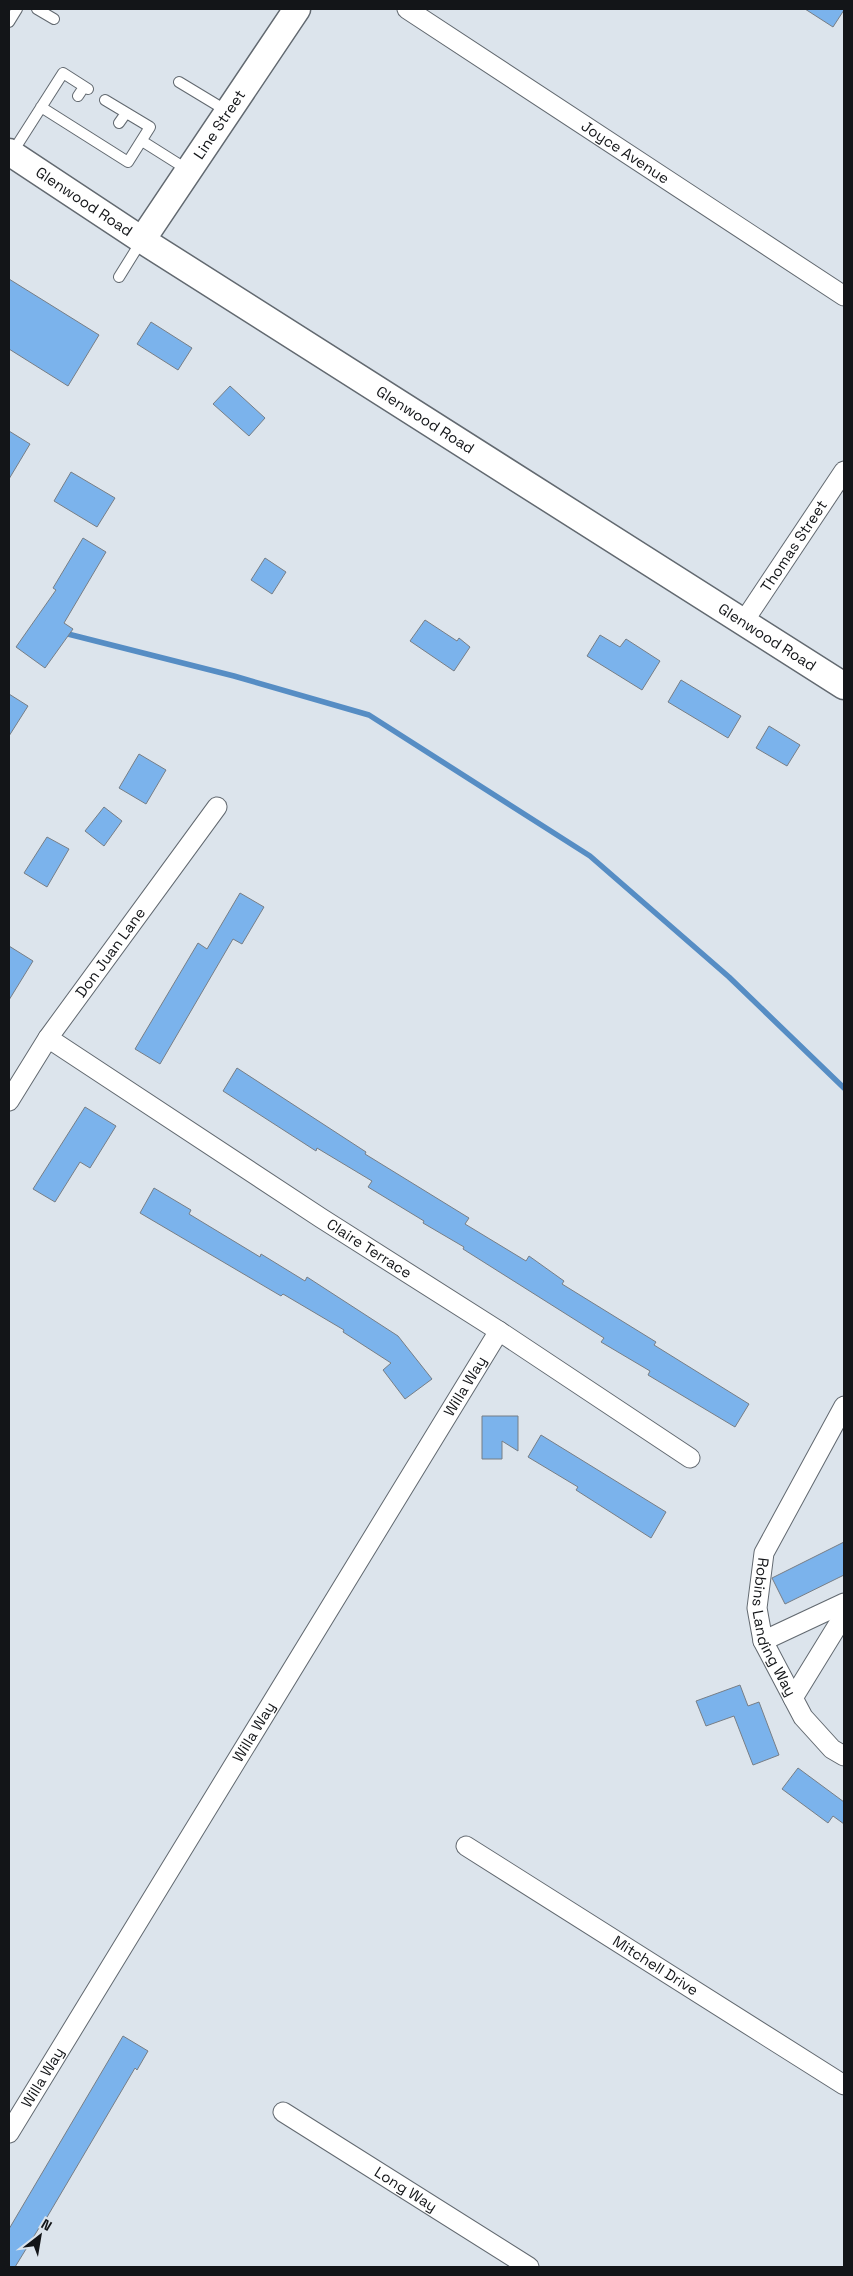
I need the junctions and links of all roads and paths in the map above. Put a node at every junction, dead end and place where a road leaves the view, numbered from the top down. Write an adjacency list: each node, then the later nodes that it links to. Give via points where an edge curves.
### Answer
1 (17, 9): 6 (lane)
2 (37, 9): 5 (lane)
3 (297, 9): 11 (main road, Line Street)
4 (407, 9): 19 (street, Joyce Avenue)
5 (54, 19)
6 (9, 22)
7 (179, 82): 11 (lane)
8 (83, 91): 10 (lane, via 63,73)
9 (105, 100): 12 (lane)
10 (41, 107): 14 (lane, via 65,116 107,143 128,162); 15 (lane)
11 (227, 111): 16 (main road, Line Street)
12 (126, 113): 13 (lane); 14 (lane, via 150,127)
13 (120, 122)
14 (142, 141): 16 (lane)
15 (10, 153): 17 (main road, Glenwood Road)
16 (189, 170): 17 (main road, Line Street)
17 (142, 240): 18 (lane); 21 (main road, Glenwood Road)
18 (119, 277)
19 (844, 296)
20 (844, 471): 21 (street, Thomas Street)
21 (744, 621): 22 (main road, Glenwood Road)
22 (844, 686)
23 (218, 807): 24 (street, Don Juan Lane)
24 (48, 1038): 25 (street, Don Juan Lane); 26 (street, Claire Terrace)
25 (9, 1101)
26 (499, 1331): 28 (street, Claire Terrace); 37 (street, Willa Way)
27 (844, 1406): 31 (street, Robins Landing Way, via 764,1553 757,1608)
28 (690, 1458)
29 (844, 1603): 31 (street)
30 (844, 1615): 32 (street)
31 (763, 1641): 32 (street, Robins Landing Way)
32 (793, 1698): 33 (street, Robins Landing Way, via 803,1717 832,1749)
33 (844, 1756)
34 (466, 1846): 35 (street, Mitchell Drive)
35 (844, 2085)
36 (283, 2112): 38 (street, Long Way)
37 (9, 2133)
38 (529, 2267)

